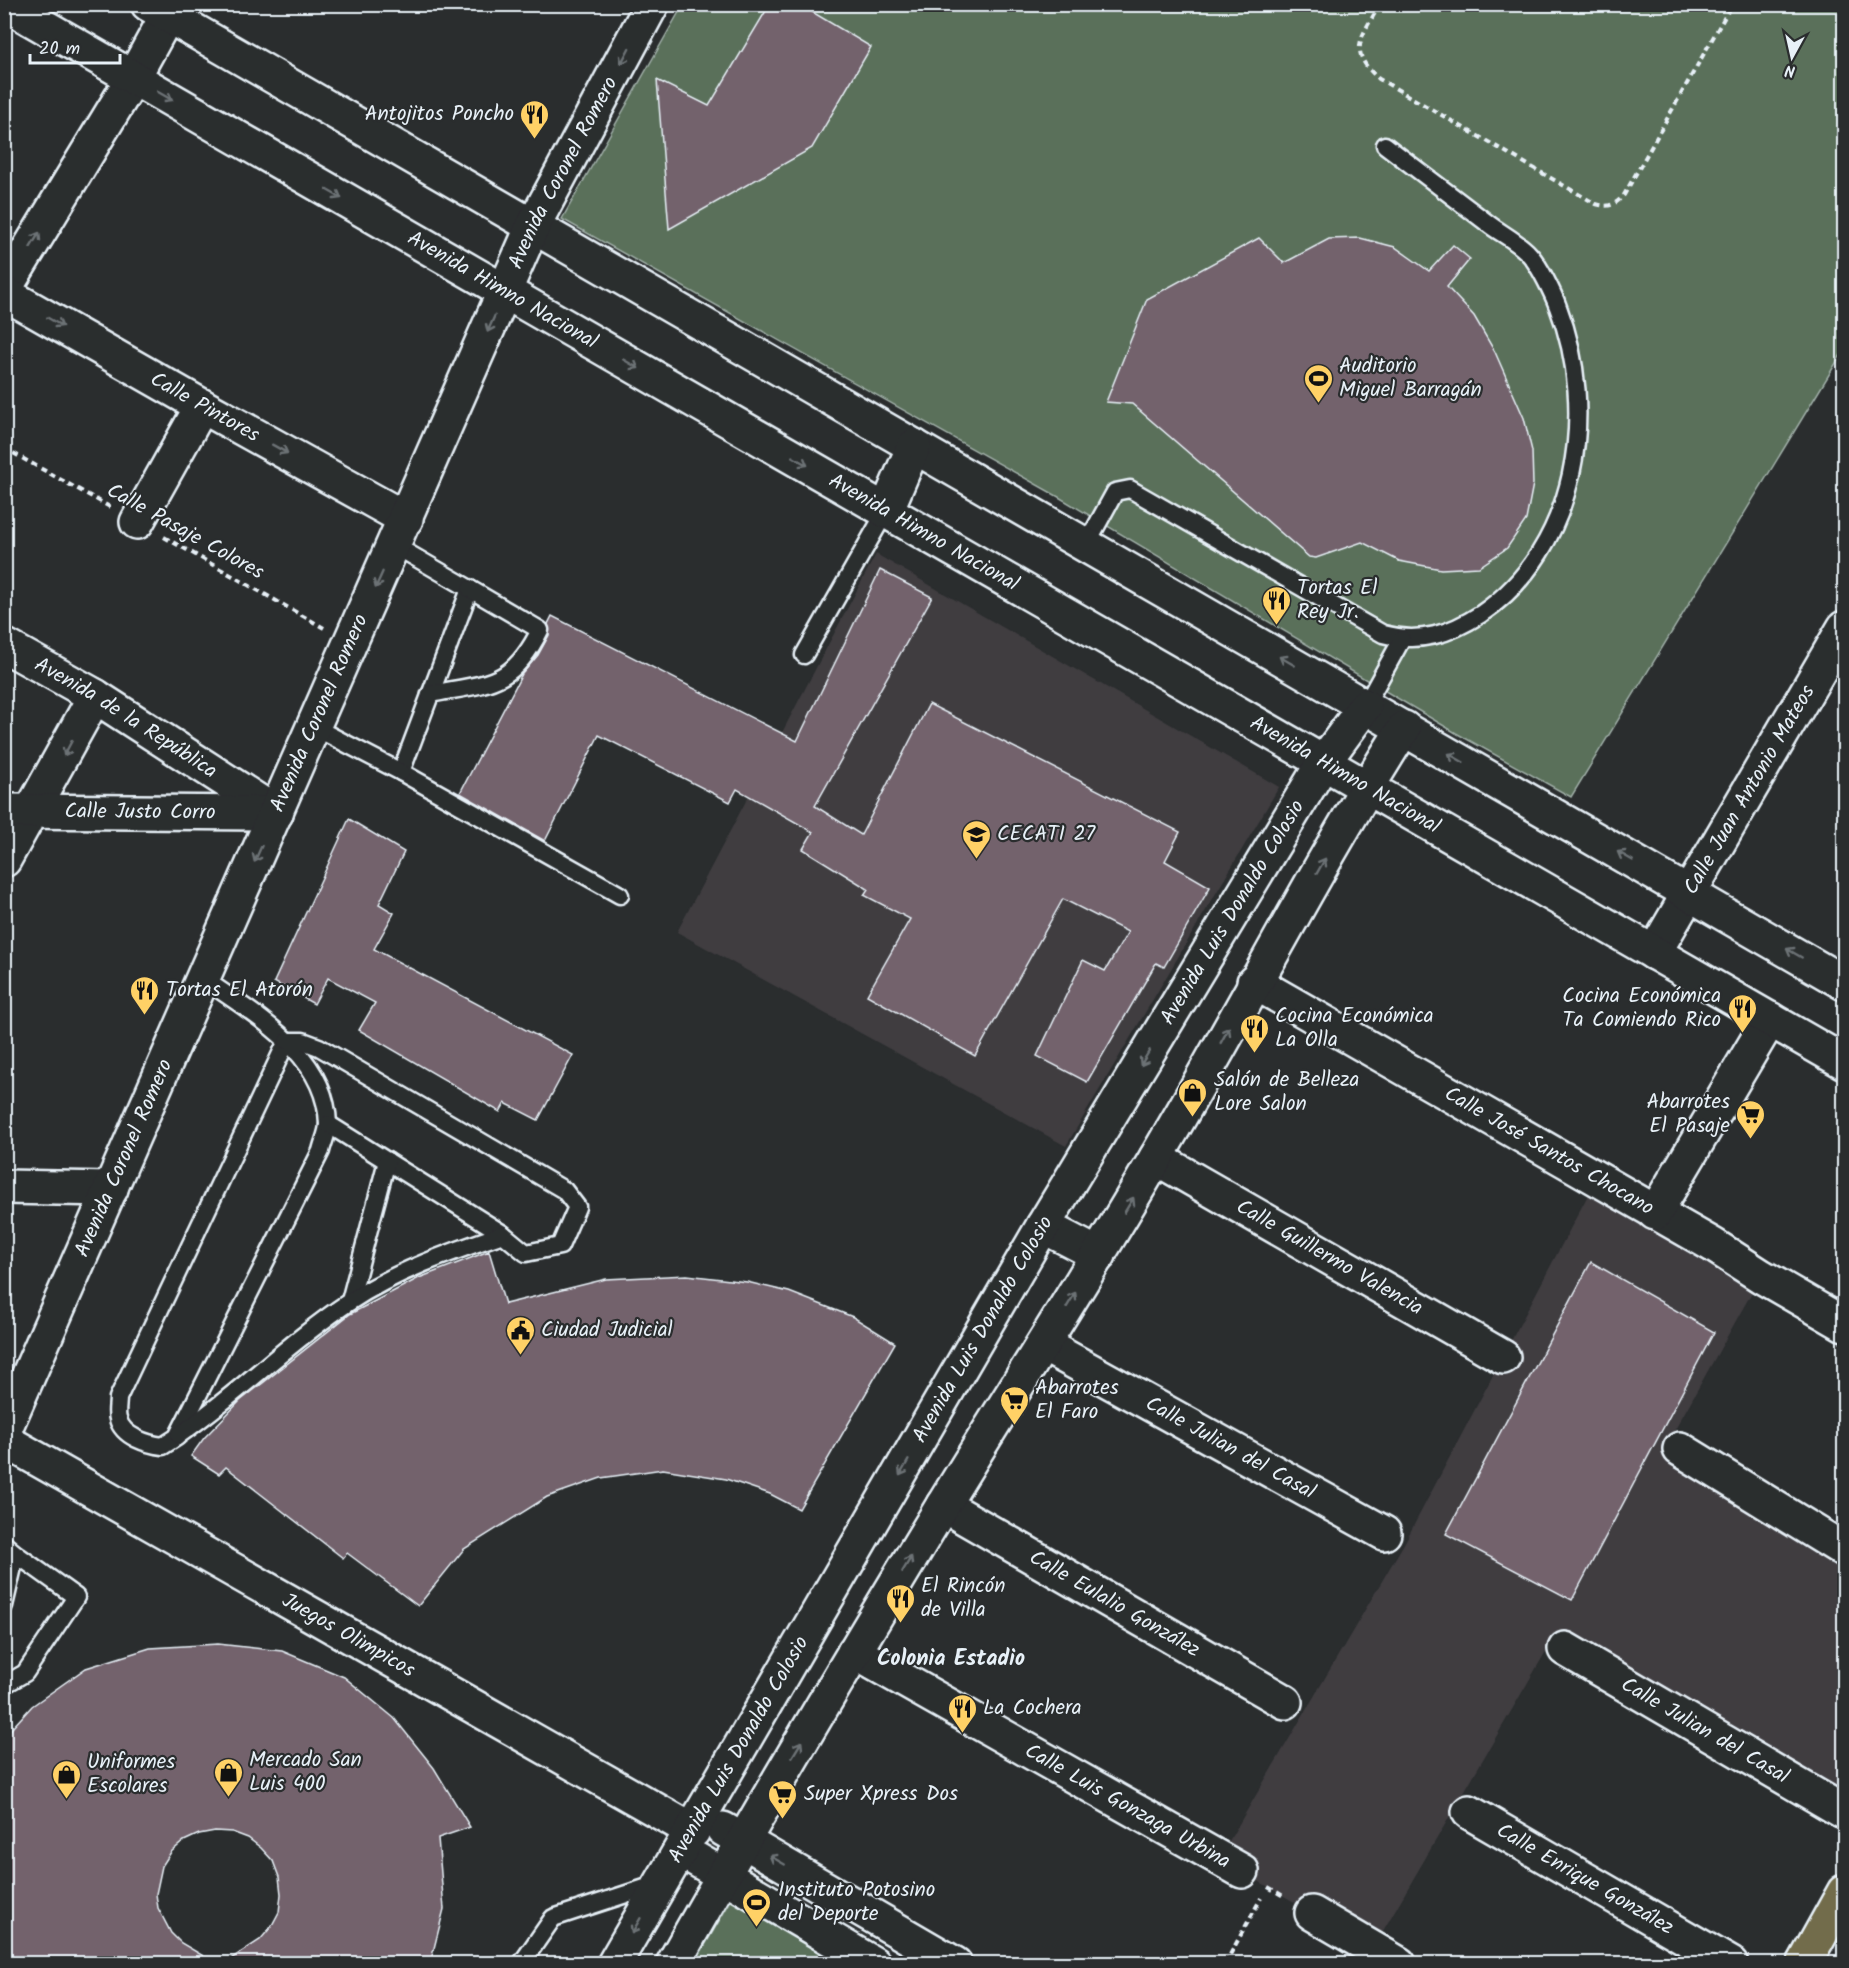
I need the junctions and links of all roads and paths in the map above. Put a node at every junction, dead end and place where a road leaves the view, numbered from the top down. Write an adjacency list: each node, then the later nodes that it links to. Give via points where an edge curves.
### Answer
1 (5, 4): 6 (street, Avenida Himno Nacional)
2 (652, 4): 8 (street, Avenida Coronel Romero, one-way to 8)
3 (1380, 4): 4 (path, via 1362,37 1359,52 1371,73 1605,207 1616,204 1624,195)
4 (1732, 4)
5 (157, 10): 6 (street); 8 (street)
6 (133, 78): 9 (street, one-way to 6); 10 (street, Avenida Himno Nacional, one-way to 10)
7 (1385, 145): 20 (lane, via 1530,255 1561,317 1573,361 1578,421 1570,484 1551,536 1530,569 1497,603 1457,630)
8 (533, 226): 10 (street, Avenida Coronel Romero); 12 (street)
9 (4, 292): 11 (street, Calle Pintores, one-way to 11)
10 (505, 292): 14 (street, Avenida Himno Nacional, one-way to 14); 16 (street, Avenida Coronel Romero, one-way to 16)
11 (202, 406): 15 (street); 16 (street, Calle Pintores, one-way to 16)
12 (914, 446): 14 (street); 17 (street)
13 (4, 448): 15 (path, Calle Pasaje Colores)
14 (886, 511): 23 (lane); 29 (street, Avenida Himno Nacional)
15 (137, 522): 21 (path, Calle Pasaje Colores)
16 (400, 532): 18 (lane); 21 (street, Avenida Coronel Romero, one-way to 21)
17 (1086, 545): 20 (lane, via 1115,492 1130,489 1383,634); 26 (street, one-way to 17)
18 (470, 589): 24 (lane); 24 (lane, via 540,630 528,655 497,681)
19 (1845, 628): 35 (street, Calle Juan Antonio Mateos)
20 (1402, 639): 26 (lane)
21 (351, 643): 27 (street, Avenida Coronel Romero)
22 (4, 645): 25 (street, Avenida de la República)
23 (804, 655)
24 (430, 694): 30 (lane)
25 (95, 696): 32 (street, one-way to 32); 33 (street, Avenida de la República)
26 (1365, 706): 28 (street); 29 (street, Avenida Luis Donaldo Colosio)
27 (314, 727): 30 (lane); 33 (street, Avenida Coronel Romero)
28 (1404, 728): 31 (street); 35 (street, one-way to 28)
29 (1323, 764): 31 (street, Avenida Himno Nacional); 50 (street, Avenida Luis Donaldo Colosio, one-way to 50)
30 (401, 772): 36 (lane)
31 (1367, 787): 37 (street, Avenida Himno Nacional); 39 (street, one-way to 31)
32 (19, 812): 33 (street, Calle Justo Corro); 34 (street)
33 (276, 813): 38 (street, Avenida Coronel Romero, one-way to 38)
34 (4, 860)
35 (1688, 892): 37 (street, Calle Juan Antonio Mateos); 40 (street, one-way to 35)
36 (620, 895)
37 (1654, 953): 41 (street, Avenida Himno Nacional)
38 (204, 979): 42 (lane); 48 (street, Avenida Coronel Romero)
39 (1254, 982): 45 (street, one-way to 39); 49 (street, Calle José Santos Chocano)
40 (1845, 983)
41 (1770, 1019): 43 (street, Avenida Himno Nacional); 49 (street)
42 (287, 1041): 44 (lane, via 303,1058 320,1087); 51 (lane, via 319,1047 564,1190 577,1207 560,1246 526,1253); 58 (lane, via 118,1398 118,1419 129,1434 146,1444 163,1446)
43 (1845, 1062)
44 (328, 1124): 46 (lane); 58 (lane, via 321,1151)
45 (1156, 1158): 52 (street, one-way to 45); 56 (street, Calle Guillermo Valencia)
46 (387, 1161): 51 (lane); 53 (lane)
47 (4, 1187): 48 (street)
48 (111, 1189): 57 (street, Avenida Coronel Romero)
49 (1646, 1207): 54 (street, Calle José Santos Chocano)
50 (1043, 1226): 52 (street); 72 (street, Avenida Luis Donaldo Colosio, one-way to 72)
51 (503, 1234): 53 (lane, via 433,1259)
52 (1099, 1255): 55 (street, one-way to 52)
53 (350, 1301): 58 (lane)
54 (1845, 1324)
55 (1044, 1345): 61 (street); 62 (street, Calle Julian del Casal)
56 (1503, 1357)
57 (4, 1431)
58 (177, 1437)
59 (4, 1440): 72 (street, Juegos Olimpicos)
60 (1680, 1449): 64 (street)
61 (943, 1505): 67 (street, one-way to 61); 69 (street, Calle Eulalio González)
62 (1384, 1533)
63 (10, 1549): 65 (lane); 68 (lane, via 76,1598 25,1673)
64 (1845, 1550)
65 (4, 1606)
66 (1565, 1649): 71 (street, Calle Julian del Casal)
67 (854, 1652): 73 (street, one-way to 67); 75 (street, Calle Luis Gonzaga Urbina)
68 (4, 1685)
69 (1285, 1702)
70 (1469, 1812): 86 (street, Calle Enrique González)
71 (1845, 1812)
72 (692, 1833): 73 (street); 74 (street); 76 (street, Avenida Luis Donaldo Colosio)
73 (743, 1840): 74 (street); 83 (street, one-way to 73)
74 (723, 1875): 81 (street); 82 (street)
75 (1254, 1879): 78 (path); 84 (path)
76 (661, 1882): 79 (lane, via 553,1918); 80 (street, Avenida Luis Donaldo Colosio, one-way to 80)
77 (1845, 1892): 87 (main road)
78 (1312, 1913): 85 (street)
79 (521, 1964)
80 (614, 1964)
81 (673, 1964)
82 (874, 1964)
83 (955, 1964)
84 (1225, 1964)
85 (1399, 1964)
86 (1731, 1964)
87 (1804, 1964)

